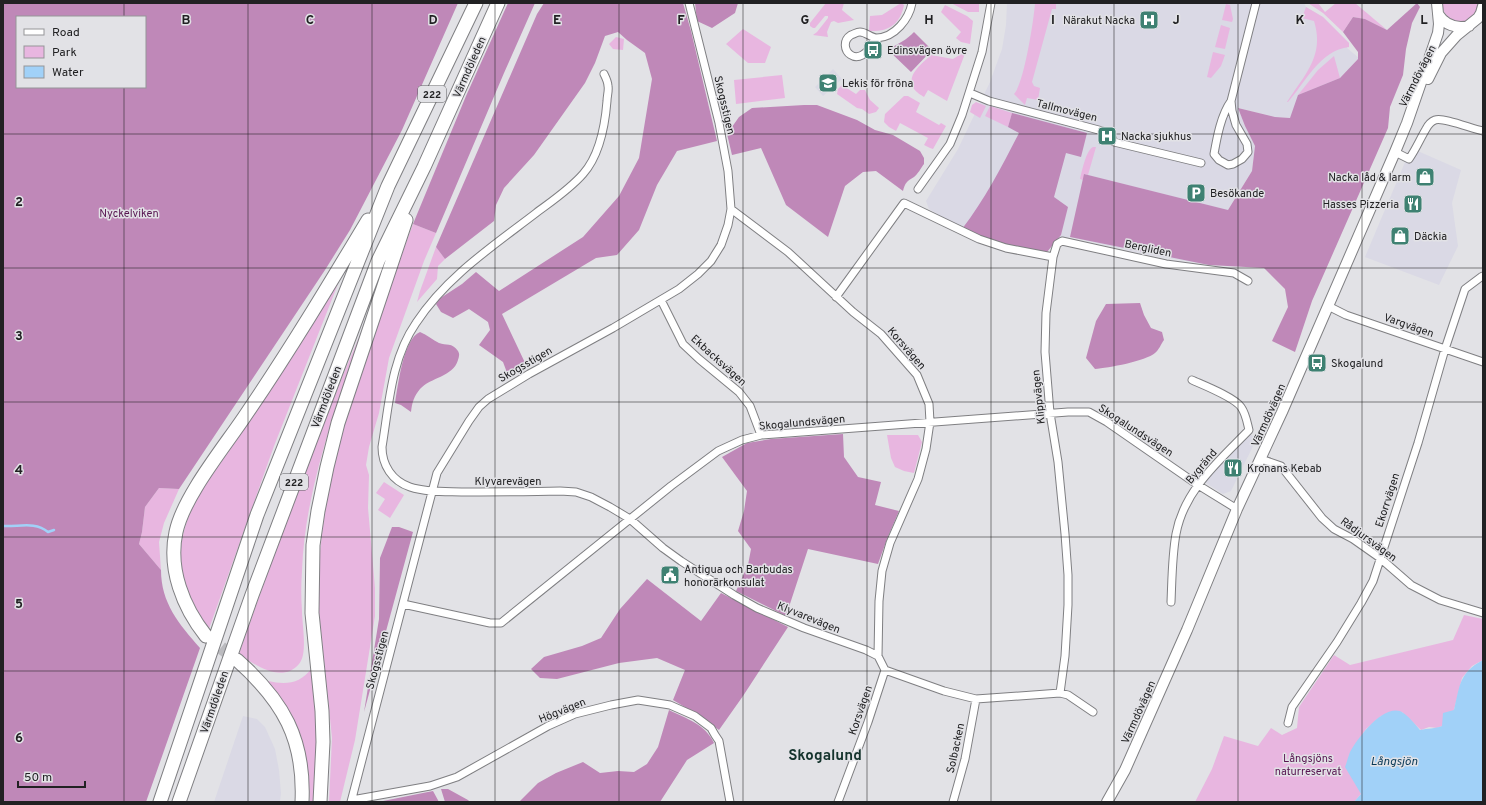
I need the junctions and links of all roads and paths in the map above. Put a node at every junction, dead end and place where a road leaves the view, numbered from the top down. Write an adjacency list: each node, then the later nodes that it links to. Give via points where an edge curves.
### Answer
1 (476, 3): 20 (highway, Värmdöleden / 222)
2 (498, 3): 19 (highway, Värmdöleden / 222)
3 (689, 3): 22 (street, Skogsstigen, via 719,123 728,171)
4 (912, 3): 11 (street, via 905,19 895,31)
5 (992, 3): 13 (street)
6 (1256, 3): 14 (street)
7 (1432, 3): 9 (main road)
8 (1483, 6): 10 (main road, Värmdövägen)
9 (1437, 8): 10 (main road, via 1441,18 1451,26); 15 (main road, Värmdövägen, via 1438,33)
10 (1475, 24): 15 (main road, Värmdövägen, via 1452,40 1440,54)
11 (875, 38)
12 (604, 74): 37 (street, Klyvarevägen, via 608,85 606,118 599,145 584,173 446,284 415,324 400,356 394,373 382,457 389,472 400,482 410,487)
13 (970, 93): 18 (street, Tallmovägen, via 989,101 1110,133 1114,142); 21 (street, via 950,144)
14 (1231, 100): 14 (street, via 1217,137 1214,154 1228,165 1237,163 1248,152 1247,144 1236,124)
15 (1407, 123): 17 (main road, Värmdövägen)
16 (1483, 131): 17 (street, via 1436,120 1427,127 1409,159)
17 (1395, 152): 28 (main road, Värmdövägen)
18 (1201, 163)
19 (424, 167): 54 (highway, Värmdöleden / 222, via 378,261 345,346 252,594); 56 (highway, via 338,423 318,511 313,545 312,613 322,711)
20 (388, 186): 44 (highway, via 317,306 201,481 181,516 174,548 175,569 180,592 188,610); 52 (highway, Värmdöleden / 222, via 257,515)
21 (918, 189)
22 (731, 209): 26 (street, Korsvägen, via 788,252); 27 (street, Skogsstigen, via 721,245 711,261 698,274)
23 (1053, 257): 25 (street, Bergliden, via 1058,244 1062,241 1166,264 1234,273); 26 (street, via 1006,248 979,239 904,203); 32 (street, Klippvägen, via 1046,314 1045,352)
24 (1483, 276): 29 (street, Ekorrvägen, via 1465,289)
25 (1248, 281)
26 (836, 297): 33 (street, Korsvägen, via 881,334 917,375 929,404)
27 (661, 300): 34 (street, Ekbacksvägen, via 684,344 739,392 750,406); 37 (street, Skogsstigen, via 488,398 469,421 447,456 437,473)
28 (1328, 306): 29 (street, Vargvägen, via 1346,315); 35 (main road, Värmdövägen)
29 (1445, 349): 30 (street, Vargvägen); 40 (street, Ekorrvägen)
30 (1483, 362)
31 (1192, 380): 36 (street, Bygränd, via 1240,405 1249,430)
32 (1050, 413): 33 (street, Skogalundsvägen); 36 (street, Skogalundsvägen, via 1089,412); 48 (street, Klippvägen, via 1066,534 1068,576 1065,656)
33 (930, 422): 34 (street, Skogalundsvägen); 45 (street, Korsvägen, via 918,480 890,543 882,571)
34 (761, 435): 39 (street, Skogalundsvägen, via 718,451)
35 (1261, 459): 38 (main road, Värmdövägen); 40 (street, Rådjursvägen, via 1281,466 1322,518)
36 (1198, 485): 38 (street, Skogalundsvägen); 41 (street, Bygränd, via 1184,510 1176,534)
37 (432, 491): 39 (street, Klyvarevägen, via 576,492 591,497); 42 (street, Skogsstigen)
38 (1237, 509): 60 (main road, Värmdövägen, via 1132,756)
39 (630, 519): 42 (street, Skogalundsvägen, via 501,623 490,623); 45 (street, Klyvarevägen, via 663,548 757,608)
40 (1380, 558): 43 (street, Rådjursvägen, via 1404,580 1424,592 1440,600); 51 (street, Ekorrvägen, via 1373,581 1361,603 1292,707)
41 (1171, 602)
42 (403, 604): 53 (street, Skogsstigen)
43 (1483, 613)
44 (206, 636)
45 (878, 656): 47 (street)
46 (237, 660): 55 (highway, via 270,693 289,723 302,768)
47 (885, 670): 49 (street, via 944,691); 58 (street, Korsvägen)
48 (1060, 693): 49 (street); 50 (street, via 1068,695)
49 (976, 699): 59 (street, Solbacken, via 965,759)
50 (1093, 712)
51 (1288, 723)
52 (160, 801)
53 (351, 801): 57 (street, Högvägen, via 430,786 468,772 561,720 595,708 638,700 670,705 690,713 711,728 719,741)
54 (179, 802)
55 (302, 802)
56 (320, 802)
57 (730, 802)
58 (838, 802)
59 (953, 802)
60 (1107, 802)

